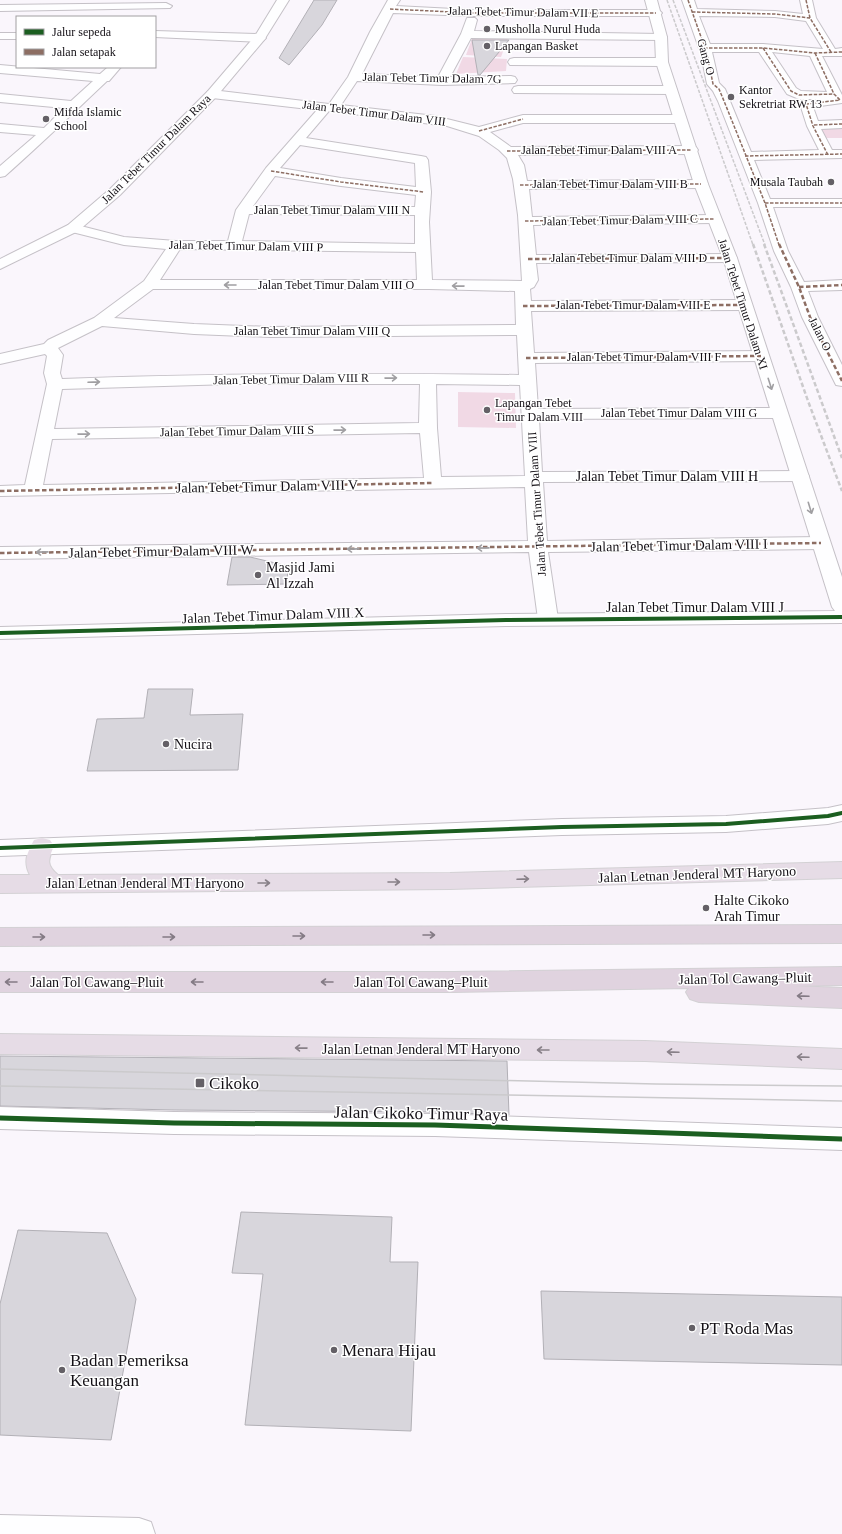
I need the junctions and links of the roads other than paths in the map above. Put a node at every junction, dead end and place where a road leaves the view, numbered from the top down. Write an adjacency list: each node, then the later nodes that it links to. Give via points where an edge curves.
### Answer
1 (283, 0): 17 (street, Jalan Tebet Timur Dalam Raya)
2 (479, 0): 9 (street)
3 (806, 0): 10 (street)
4 (168, 3): 8 (street); 11 (street)
5 (392, 4): 9 (street, Jalan Tebet Timur Dalam VII E); 26 (street)
6 (690, 6): 10 (street); 18 (street, Gang O)
7 (653, 7): 9 (street, Jalan Tebet Timur Dalam VII E); 16 (street, Jalan Tebet Timur Dalam XI)
8 (0, 8)
9 (473, 13): 12 (street)
10 (810, 18): 20 (street)
11 (157, 28): 17 (street)
12 (467, 34): 15 (street); 28 (street)
13 (0, 36): 14 (street)
14 (16, 36)
15 (514, 36): 16 (street); 22 (street)
16 (661, 37): 23 (street, Jalan Tebet Timur Dalam XI)
17 (260, 38): 31 (street, Jalan Tebet Timur Dalam Raya)
18 (704, 48): 19 (street); 48 (street, Gang O, via 713,84 719,88)
19 (763, 48): 21 (street); 32 (street, via 791,91 799,95)
20 (836, 52): 21 (street)
21 (815, 53): 32 (street)
22 (514, 62): 23 (street); 29 (street)
23 (662, 62): 30 (street, Jalan Tebet Timur Dalam XI)
24 (114, 68): 27 (street)
25 (0, 69): 27 (street)
26 (354, 77): 28 (street, Jalan Tebet Timur Dalam 7G); 35 (street)
27 (105, 78): 34 (street)
28 (442, 81): 29 (street, Jalan Tebet Timur Dalam 7G)
29 (514, 85): 30 (street, Jalan Tebet Timur Dalam 7G); 36 (street)
30 (671, 90): 37 (street, Jalan Tebet Timur Dalam XI)
31 (212, 94): 35 (street, Jalan Tebet Timur Dalam VIII); 62 (street, Jalan Tebet Timur Dalam Raya, via 115,192)
32 (834, 94): 39 (street, via 840,100 806,104)
33 (0, 98): 34 (street)
34 (74, 105): 42 (street)
35 (329, 107): 41 (street, Jalan Tebet Timur Dalam VIII, via 423,118); 43 (street)
36 (523, 119): 37 (street); 41 (street)
37 (680, 119): 44 (street, Jalan Tebet Timur Dalam XI)
38 (842, 124): 39 (street)
39 (814, 125): 47 (street)
40 (0, 128): 42 (street)
41 (479, 131): 45 (street, Jalan Tebet Timur Dalam VIII)
42 (47, 132): 49 (street)
43 (297, 141): 50 (street); 54 (street, via 419,159 422,161)
44 (691, 150): 45 (street, Jalan Tebet Timur Dalam VIII A); 53 (street, Jalan Tebet Timur Dalam XI)
45 (507, 151): 52 (street, Jalan Tebet Timur Dalam VIII, via 514,158)
46 (842, 154): 47 (street)
47 (828, 155): 48 (street)
48 (745, 156): 55 (street, Gang O)
49 (3, 169)
50 (271, 172): 51 (street); 57 (street)
51 (341, 182): 54 (street); 58 (street)
52 (520, 184): 53 (street, Jalan Tebet Timur Dalam VIII B); 61 (street, Jalan Tebet Timur Dalam VIII)
53 (701, 184): 60 (street, Jalan Tebet Timur Dalam XI)
54 (424, 192): 59 (street)
55 (765, 203): 56 (street); 73 (street, Gang O, via 780,252)
56 (842, 203)
57 (243, 210): 58 (street, Jalan Tebet Timur Dalam VIII N); 64 (street)
58 (339, 210): 59 (street, Jalan Tebet Timur Dalam VIII N)
59 (422, 211): 65 (street)
60 (714, 219): 61 (street, Jalan Tebet Timur Dalam VIII C); 66 (street, Jalan Tebet Timur Dalam XI)
61 (525, 220): 67 (street, Jalan Tebet Timur Dalam VIII)
62 (73, 228): 63 (street, Jalan Tebet Timur Dalam VIII P, via 124,241); 68 (street, Jalan Tebet Timur Dalam Raya)
63 (176, 245): 64 (street, Jalan Tebet Timur Dalam VIII P); 69 (street)
64 (234, 245): 65 (street, Jalan Tebet Timur Dalam VIII P)
65 (422, 248): 70 (street)
66 (730, 258): 67 (street, Jalan Tebet Timur Dalam VIII D); 74 (street, Jalan Tebet Timur Dalam XI)
67 (528, 259): 72 (street, Jalan Tebet Timur Dalam VIII, via 530,282)
68 (0, 265)
69 (149, 284): 70 (street, Jalan Tebet Timur Dalam VIII O, one-way to 69); 76 (street)
70 (424, 285): 72 (street, Jalan Tebet Timur Dalam VIII O, one-way to 70)
71 (842, 285): 73 (street)
72 (522, 287): 75 (street, Jalan Tebet Timur Dalam VIII)
73 (799, 287): 84 (street, Jalan O, via 810,317)
74 (744, 305): 75 (street, Jalan Tebet Timur Dalam VIII E); 79 (street, Jalan Tebet Timur Dalam XI)
75 (523, 306): 77 (street, Jalan Tebet Timur Dalam VIII)
76 (100, 321): 77 (street, Jalan Tebet Timur Dalam VIII Q, via 270,332); 78 (street, via 54,343)
77 (524, 330): 80 (street, Jalan Tebet Timur Dalam VIII)
78 (49, 348): 81 (street); 85 (street, via 55,355 52,373)
79 (761, 356): 80 (street, Jalan Tebet Timur Dalam VIII F); 86 (street, Jalan Tebet Timur Dalam XI, one-way to 86)
80 (526, 358): 83 (street, Jalan Tebet Timur Dalam VIII)
81 (0, 359)
82 (428, 378): 83 (street, Jalan Tebet Timur Dalam VIII R); 85 (street, Jalan Tebet Timur Dalam VIII R, one-way to 82, via 148,380); 88 (street)
83 (527, 380): 87 (street, Jalan Tebet Timur Dalam VIII)
84 (842, 381)
85 (55, 384): 89 (street)
86 (779, 413): 87 (street, Jalan Tebet Timur Dalam VIII G); 90 (street, Jalan Tebet Timur Dalam XI)
87 (530, 414): 91 (street, Jalan Tebet Timur Dalam VIII)
88 (428, 428): 89 (street, Jalan Tebet Timur Dalam VIII S, one-way to 88); 92 (street)
89 (45, 434): 94 (street)
90 (800, 476): 91 (street, Jalan Tebet Timur Dalam VIII H); 95 (street, Jalan Tebet Timur Dalam XI, one-way to 95)
91 (534, 479): 92 (street, Jalan Tebet Timur Dalam VIII V); 96 (street, Jalan Tebet Timur Dalam VIII)
92 (433, 482): 94 (street, Jalan Tebet Timur Dalam VIII V)
93 (0, 491): 94 (street, Jalan Tebet Timur Dalam VIII V)
94 (33, 491)
95 (821, 543): 96 (street, Jalan Tebet Timur Dalam VIII I); 98 (street, Jalan Tebet Timur Dalam XI)
96 (538, 547): 97 (street, Jalan Tebet Timur Dalam VIII W, one-way to 97); 100 (street, Jalan Tebet Timur Dalam VIII)
97 (0, 553)
98 (842, 607)
99 (842, 617): 100 (street, Jalan Tebet Timur Dalam VIII J)
100 (548, 619): 101 (street, Jalan Tebet Timur Dalam VIII X)
101 (0, 633)
102 (837, 816): 103 (street, via 726,824 546,827)
103 (42, 846): 104 (street); 107 (highway, via 36,866 39,872)
104 (0, 848)
105 (837, 871): 107 (highway, Jalan Letnan Jenderal MT Haryono, one-way to 105, via 450,881)
106 (0, 884): 107 (highway, Jalan Letnan Jenderal MT Haryono)
107 (54, 884)
108 (842, 934): 109 (highway, one-way to 108)
109 (0, 938)
110 (842, 976): 112 (highway, Jalan Tol Cawang–Pluit)
111 (0, 982): 112 (highway, Jalan Tol Cawang–Pluit, one-way to 111)
112 (454, 982): 113 (highway, one-way to 112)
113 (842, 998)
114 (0, 1044): 115 (highway, Jalan Letnan Jenderal MT Haryono, one-way to 114, via 646,1051)
115 (842, 1059)
116 (0, 1118): 117 (street, Jalan Cikoko Timur Raya, via 174,1123 436,1125)
117 (842, 1139)
118 (0, 1531): 119 (street)
119 (139, 1534)

